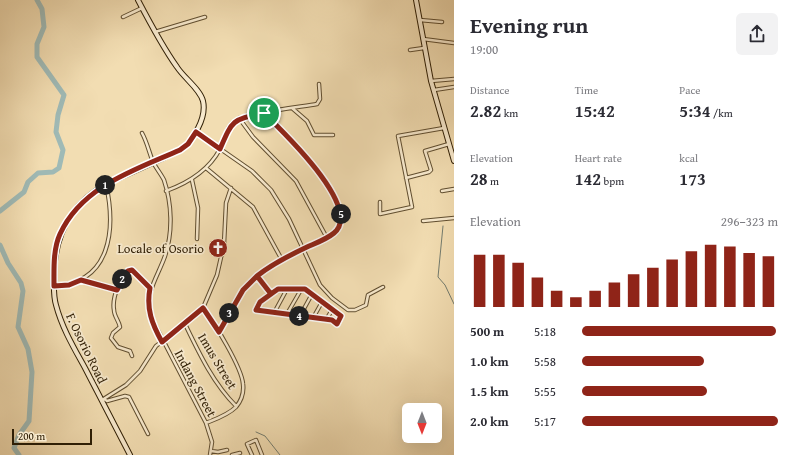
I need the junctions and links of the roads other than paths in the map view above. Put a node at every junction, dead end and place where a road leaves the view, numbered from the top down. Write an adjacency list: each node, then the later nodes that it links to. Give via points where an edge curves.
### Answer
1 (138, 0): 3 (street, F. Osorio Road)
2 (416, 0): 6 (street)
3 (142, 8): 4 (street); 8 (street, F. Osorio Road)
4 (123, 17)
5 (205, 17): 8 (street)
6 (420, 20): 7 (street); 9 (street)
7 (442, 22)
8 (155, 32): 22 (street, F. Osorio Road, via 182,75 202,98 203,113)
9 (423, 39): 10 (street); 11 (street)
10 (454, 43)
11 (424, 48): 12 (street); 14 (street)
12 (410, 50)
13 (454, 79): 14 (street)
14 (431, 81): 17 (street)
15 (319, 84): 18 (street, via 320,99 317,104)
16 (454, 87): 17 (street)
17 (433, 90): 21 (street)
18 (292, 108): 19 (street); 24 (street, via 307,121 314,135)
19 (264, 113): 20 (street); 40 (street, via 310,160 338,206 341,222 339,229)
20 (239, 118): 26 (street, via 229,127); 40 (street, via 253,137 296,181)
21 (445, 128): 25 (street); 30 (street, via 398,136)
22 (196, 132): 26 (street); 28 (street, F. Osorio Road, via 180,150)
23 (142, 133): 28 (street, Indang Street)
24 (333, 135)
25 (451, 146): 27 (street); 30 (street, via 425,151 430,172)
26 (220, 149): 29 (street); 42 (street, via 266,184 277,198)
27 (454, 159)
28 (153, 162): 32 (street, F. Osorio Road); 35 (street, Indang Street, via 163,179)
29 (206, 168): 31 (street); 33 (street)
30 (406, 178): 37 (street, via 412,207 380,214)
31 (192, 180): 35 (street); 41 (street, via 198,208)
32 (106, 184): 45 (street, via 109,203 109,242 98,265); 46 (street, F. Osorio Road, via 82,201 60,235 54,261)
33 (231, 188): 43 (street, via 258,214); 55 (street, via 226,203 224,244 217,275)
34 (454, 189): 36 (street)
35 (166, 191): 48 (street, Indang Street, via 170,211 169,232 165,254)
36 (442, 191)
37 (380, 202)
38 (454, 218): 39 (street)
39 (423, 221)
40 (327, 238): 42 (street)
41 (196, 239)
42 (304, 249): 43 (street); 47 (street, via 320,285 348,310 366,305 368,295)
43 (282, 260): 44 (street)
44 (257, 276): 52 (street); 63 (street, via 243,290)
45 (81, 280): 46 (street, via 69,285); 51 (street)
46 (54, 286): 66 (street, F. Osorio Road, via 55,303 61,322)
47 (383, 287)
48 (150, 288): 51 (street, via 132,270 128,271); 64 (street, Indang Street, via 149,313)
49 (302, 288): 50 (street); 53 (street); 58 (street)
50 (287, 289): 52 (street, via 278,289); 57 (street)
51 (117, 290): 65 (street, via 113,303 120,327 111,338 118,347 130,351)
52 (271, 294): 57 (street, via 260,302 256,310)
53 (312, 294): 54 (street); 59 (street)
54 (322, 302): 56 (street); 60 (street)
55 (203, 308): 62 (street); 63 (street)
56 (332, 310): 61 (street); 61 (street, via 341,316 337,324 332,320)
57 (274, 312): 58 (street)
58 (287, 314): 59 (street)
59 (300, 316): 60 (street)
60 (313, 318): 61 (street)
61 (326, 320)
62 (185, 324): 64 (street); 67 (street, Imus Street, via 219,386)
63 (219, 332): 67 (street, via 243,380 244,391)
64 (162, 342): 66 (street, via 155,347 140,371 126,386); 68 (street, Indang Street)
65 (132, 356)
66 (103, 399): 69 (street, via 129,397); 73 (street, F. Osorio Road)
67 (236, 406): 68 (street, via 227,414)
68 (206, 423): 71 (street, Indang Street, via 212,442)
69 (148, 434)
70 (227, 450): 71 (street)
71 (211, 451): 74 (street, Indang Street)
72 (240, 453): 75 (street)
73 (130, 455)
74 (210, 455)
75 (232, 455)
76 (252, 455): 77 (street, via 247,444 256,440)
77 (262, 455)

